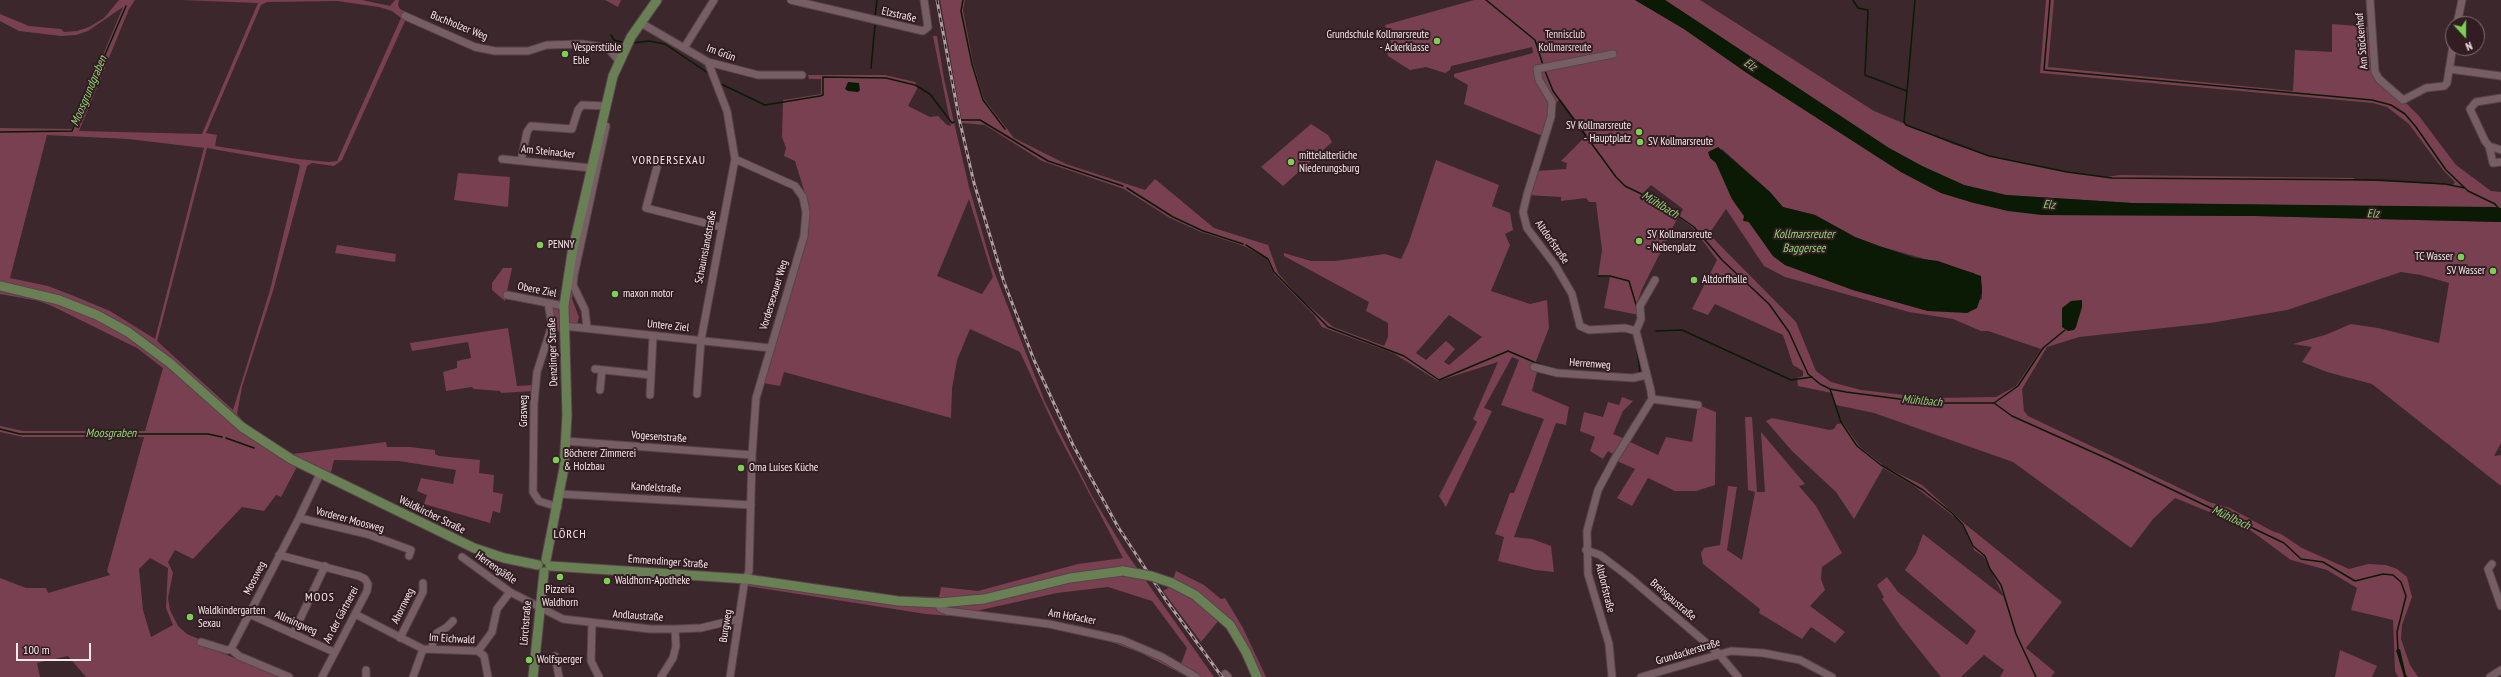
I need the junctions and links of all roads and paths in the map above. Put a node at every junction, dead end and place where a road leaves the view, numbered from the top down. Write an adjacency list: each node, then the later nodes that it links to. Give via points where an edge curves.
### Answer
1 (657, 0): 9 (main road, Denzlinger Straße)
2 (714, 0): 10 (street)
3 (791, 0): 4 (street, Elzstraße, via 923,31 928,27)
4 (924, 0)
5 (2370, 0): 15 (street, Am Stöckenhof, via 2375,72 2397,95 2403,100 2426,88 2444,86 2447,83)
6 (2462, 0): 8 (street)
7 (405, 16): 13 (street, Buchholzer Weg, via 475,47 494,52 524,52 547,46 582,44 608,48)
8 (2459, 16)
9 (641, 23): 10 (street, Im Grün); 13 (main road, Denzlinger Straße)
10 (684, 48): 14 (street, Im Grün)
11 (1613, 54): 38 (street, Altdorfstraße, via 1539,69 1539,80 1550,95 1551,117 1523,212 1526,226 1555,264 1572,294 1580,326 1589,330 1625,328)
12 (2451, 56): 15 (street)
13 (619, 61): 19 (main road, Denzlinger Straße)
14 (708, 62): 16 (street, Im Grün, via 758,76); 25 (street, via 727,111)
15 (2449, 69): 17 (street)
16 (802, 75)
17 (2501, 76)
18 (2501, 98): 22 (street, via 2476,102 2471,106 2473,117)
19 (605, 106): 21 (main road, Denzlinger Straße); 26 (street, via 582,104 572,129 531,126 527,132)
20 (606, 126): 21 (street, Denzlinger Straße)
21 (599, 145): 29 (main road, Denzlinger Straße); 37 (street, Denzlinger Straße, via 573,286 585,310)
22 (2489, 146): 23 (street); 27 (street, via 2488,152 2493,163)
23 (2501, 150)
24 (502, 159): 26 (street, Am Steinacker)
25 (735, 159): 30 (street, Schauinslandstraße); 41 (street, Vordersexauer Weg, via 795,186 801,191 805,202 804,236)
26 (521, 161): 29 (street, Am Steinacker)
27 (2501, 162)
28 (656, 167): 30 (street, via 646,208)
29 (592, 168): 35 (main road, Denzlinger Straße, via 572,253)
30 (721, 227): 40 (street, Schauinslandstraße)
31 (1655, 280): 38 (street, via 1640,306 1641,319)
32 (0, 286): 52 (main road, Waldkircher Straße, via 58,300 123,329 154,350 242,427 291,459)
33 (507, 295): 34 (street, Obere Ziel)
34 (548, 303): 35 (street, Obere Ziel); 55 (street, Grasweg, via 552,325 537,372 534,403 533,492 539,501)
35 (564, 306): 36 (main road, Denzlinger Straße)
36 (564, 326): 37 (street, Untere Ziel); 50 (main road, Denzlinger Straße, via 567,415)
37 (586, 328): 39 (street, Untere Ziel)
38 (1636, 331): 44 (street)
39 (653, 336): 40 (street, Untere Ziel); 43 (street)
40 (701, 340): 41 (street, Untere Ziel); 46 (street, Schauinslandstraße)
41 (770, 348): 51 (street, Vordersexauer Weg, via 756,398)
42 (1534, 366): 44 (street, Herrenweg, via 1557,373 1633,378)
43 (651, 375): 45 (street, via 599,370); 47 (street)
44 (1646, 375): 48 (street)
45 (600, 390)
46 (697, 394)
47 (650, 395)
48 (1652, 399): 49 (street); 57 (street, Altdorfstraße, via 1598,490 1587,531)
49 (1698, 405)
50 (565, 441): 51 (street, Vogesenstraße); 53 (main road, Denzlinger Straße)
51 (752, 455): 54 (street, Vordersexauer Weg)
52 (320, 474): 56 (street); 62 (main road, Waldkircher Straße, via 474,548 504,558)
53 (560, 494): 54 (street, Kandelstraße); 55 (main road, Denzlinger Straße)
54 (751, 505): 64 (street, Vordersexauer Weg)
55 (558, 507): 62 (main road, Denzlinger Straße)
56 (300, 518): 58 (street, Moosweg); 59 (street, Vorderer Moosweg, via 367,534 411,550)
57 (1586, 550): 84 (street, Breisgaustraße, via 1600,555 1629,577); 98 (street, Altdorfstraße, via 1588,574 1609,644)
58 (279, 555): 63 (street, An der Gärtnerei); 70 (street, Moosweg)
59 (409, 556)
60 (462, 557): 66 (street, Herrengäßle)
61 (2492, 564): 68 (street, via 2488,569)
62 (544, 565): 64 (main road, Emmendinger Straße); 69 (main road, Lörchstraße)
63 (325, 566): 71 (street, An der Gärtnerei, via 366,580 367,591); 76 (street)
64 (746, 579): 67 (main road, Emmendinger Straße, via 898,601); 72 (street, Burgweg)
65 (423, 583): 77 (street, Ahornweg, via 423,592)
66 (510, 592): 69 (street, Herrengäßle); 82 (street, via 497,609 492,632)
67 (939, 603): 96 (street, Am Hofacker, via 940,608 947,611 1049,624 1122,640 1162,657); 97 (main road, Emmendinger Straße, bridge, via 984,599 1070,578 1123,572 1151,576 1195,595 1222,617 1237,635)
68 (2501, 606)
69 (538, 608): 74 (street, Andlaustraße, via 563,619); 91 (main road, Lörchstraße)
70 (249, 614): 76 (street, Allmingweg); 79 (street, Moosweg)
71 (355, 614): 77 (street, Im Eichwald); 83 (street, An der Gärtnerei)
72 (738, 619): 75 (street, Andlaustraße, via 701,628); 95 (street, Burgweg)
73 (453, 621): 81 (street, via 437,632)
74 (592, 623): 75 (street, Andlaustraße); 93 (street, via 591,661)
75 (675, 630): 94 (street, via 676,646 673,658)
76 (293, 634): 83 (street, Allmingweg)
77 (400, 638): 80 (street, Im Eichwald)
78 (201, 642): 79 (street, via 227,650)
79 (231, 648): 87 (street, via 239,656)
80 (423, 648): 81 (street, Im Eichwald); 89 (street)
81 (432, 649): 82 (street, Im Eichwald)
82 (478, 651): 90 (street, Im Eichwald, via 484,656)
83 (334, 652): 88 (street, An der Gärtnerei)
84 (1718, 653): 99 (street, Grundackerstraße, via 1684,666); 100 (street, Breisgaustraße); 101 (street, Grundackerstraße, via 1731,651 1778,655 1800,660)
85 (555, 656): 92 (street)
86 (2501, 670): 102 (street)
87 (289, 677)
88 (322, 677)
89 (414, 677)
90 (488, 677)
91 (533, 677)
92 (559, 677)
93 (599, 677)
94 (661, 677)
95 (730, 677)
96 (1196, 677)
97 (1257, 677)
98 (1612, 677)
99 (1641, 677)
100 (1738, 677)
101 (1832, 677)
102 (2490, 677)

